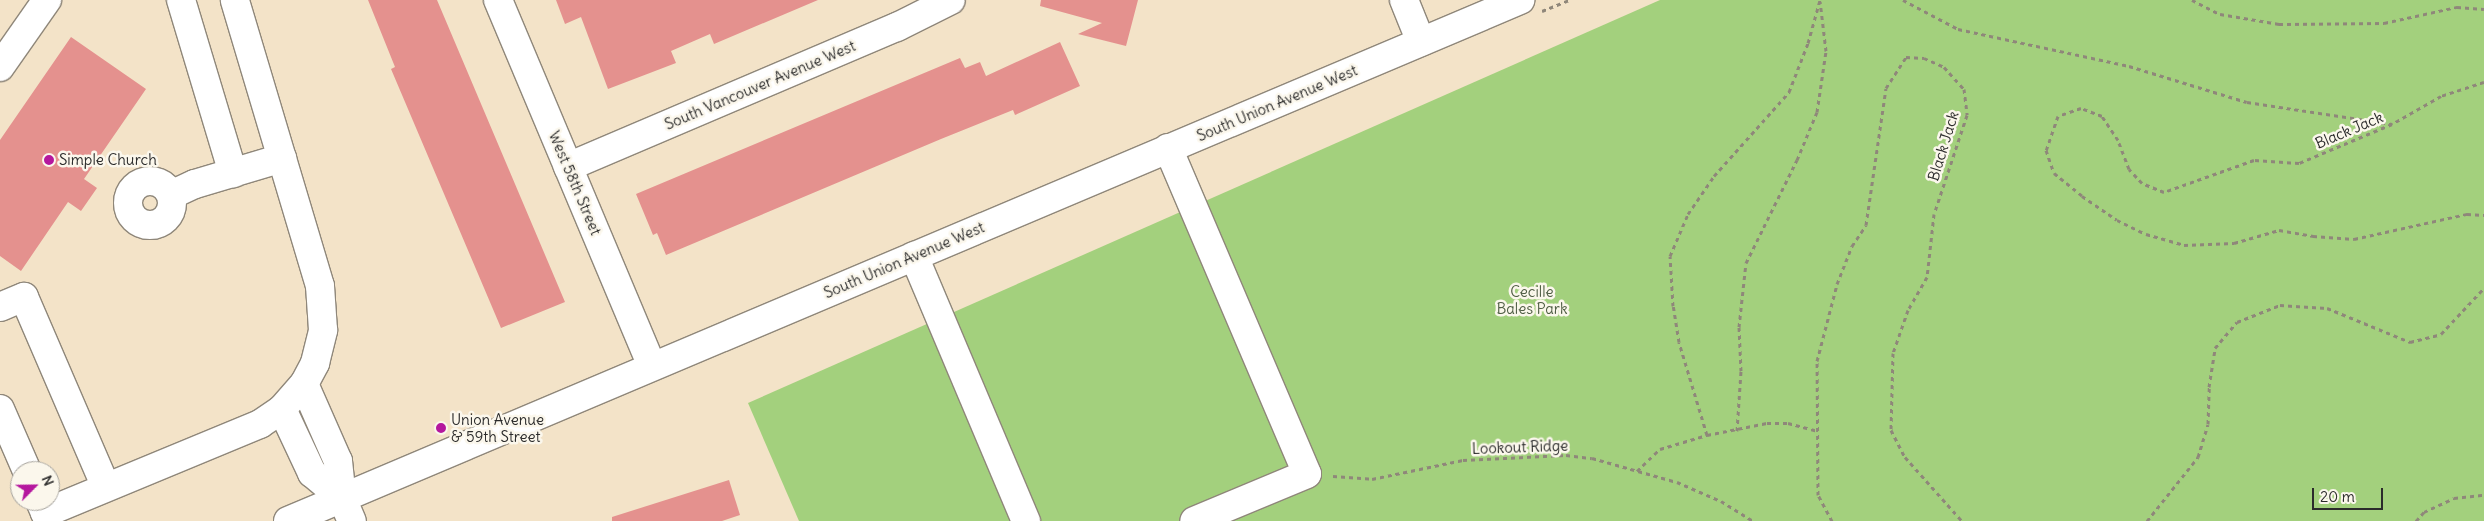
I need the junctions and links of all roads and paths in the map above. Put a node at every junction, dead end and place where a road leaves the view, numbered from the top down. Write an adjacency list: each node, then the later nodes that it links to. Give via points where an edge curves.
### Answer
1 (47, 0): 13 (street)
2 (181, 0): 19 (street)
3 (235, 0): 17 (street)
4 (498, 0): 18 (street, West 58th Street)
5 (951, 0): 18 (street, South Vancouver Avenue West, via 897,27)
6 (1404, 0): 12 (street)
7 (1520, 0): 12 (street, South Union Avenue West)
8 (1820, 0): 29 (path, via 1826,51 1817,112 1746,263 1739,327 1741,371); 31 (path, via 1808,43 1788,92 1714,176 1688,214 1670,256 1679,342)
9 (1903, 0): 15 (path, via 1958,29 2129,66 2247,102)
10 (2192, 0): 11 (path, via 2220,14 2279,24 2384,22 2456,7)
11 (2484, 10)
12 (1421, 42): 16 (street, South Union Avenue West)
13 (0, 68)
14 (2484, 82): 15 (path, Black Jack, via 2441,96)
15 (2392, 124): 21 (path, Black Jack, via 2299,163 2254,160 2164,192 2142,183 2129,169 2118,140 2102,116 2081,108 2058,116 2046,150 2054,173 2089,201 2146,234 2184,245 2234,242 2280,230 2354,238 2467,214)
16 (1168, 148): 22 (street, South Union Avenue West); 34 (street)
17 (282, 158): 19 (street); 26 (street, via 320,286 319,349)
18 (568, 167): 25 (street, West 58th Street)
19 (232, 173): 20 (street)
20 (171, 195)
21 (2484, 215)
22 (914, 256): 25 (street, South Union Avenue West); 40 (street)
23 (2484, 288): 45 (path, via 2441,334 2410,342 2327,308 2280,305 2237,322 2215,348 2208,424 2198,457)
24 (0, 307): 35 (street, via 24,297)
25 (652, 366): 38 (street, South Union Avenue West)
26 (304, 384): 28 (street); 38 (street, via 338,460)
27 (0, 409): 32 (street)
28 (282, 409): 35 (street, via 260,424); 38 (street, via 312,473)
29 (1737, 431): 30 (path, via 1774,423); 31 (path)
30 (1818, 431): 43 (path, Black Jack, via 1818,495); 44 (path, Black Jack, via 1817,362 1823,326 1852,246 1866,225 1886,88 1906,57 1924,58 1944,67 1964,89 1967,115 1934,214 1927,277 1908,310 1893,353 1892,430 1905,457)
31 (1707, 435): 33 (path, via 1660,449)
32 (23, 461)
33 (1637, 470): 34 (path, Lookout Ridge, via 1592,458 1528,455 1463,460 1372,479); 42 (path, Lookout Ridge, via 1722,501)
34 (1307, 474): 41 (street)
35 (106, 487): 37 (street)
36 (2484, 495): 46 (path, via 2454,498 2424,512)
37 (60, 507)
38 (347, 510): 39 (street, South Union Avenue West)
39 (288, 521)
40 (1026, 521)
41 (1194, 521)
42 (1753, 521)
43 (1832, 521)
44 (1962, 521)
45 (2147, 521)
46 (2416, 521)

